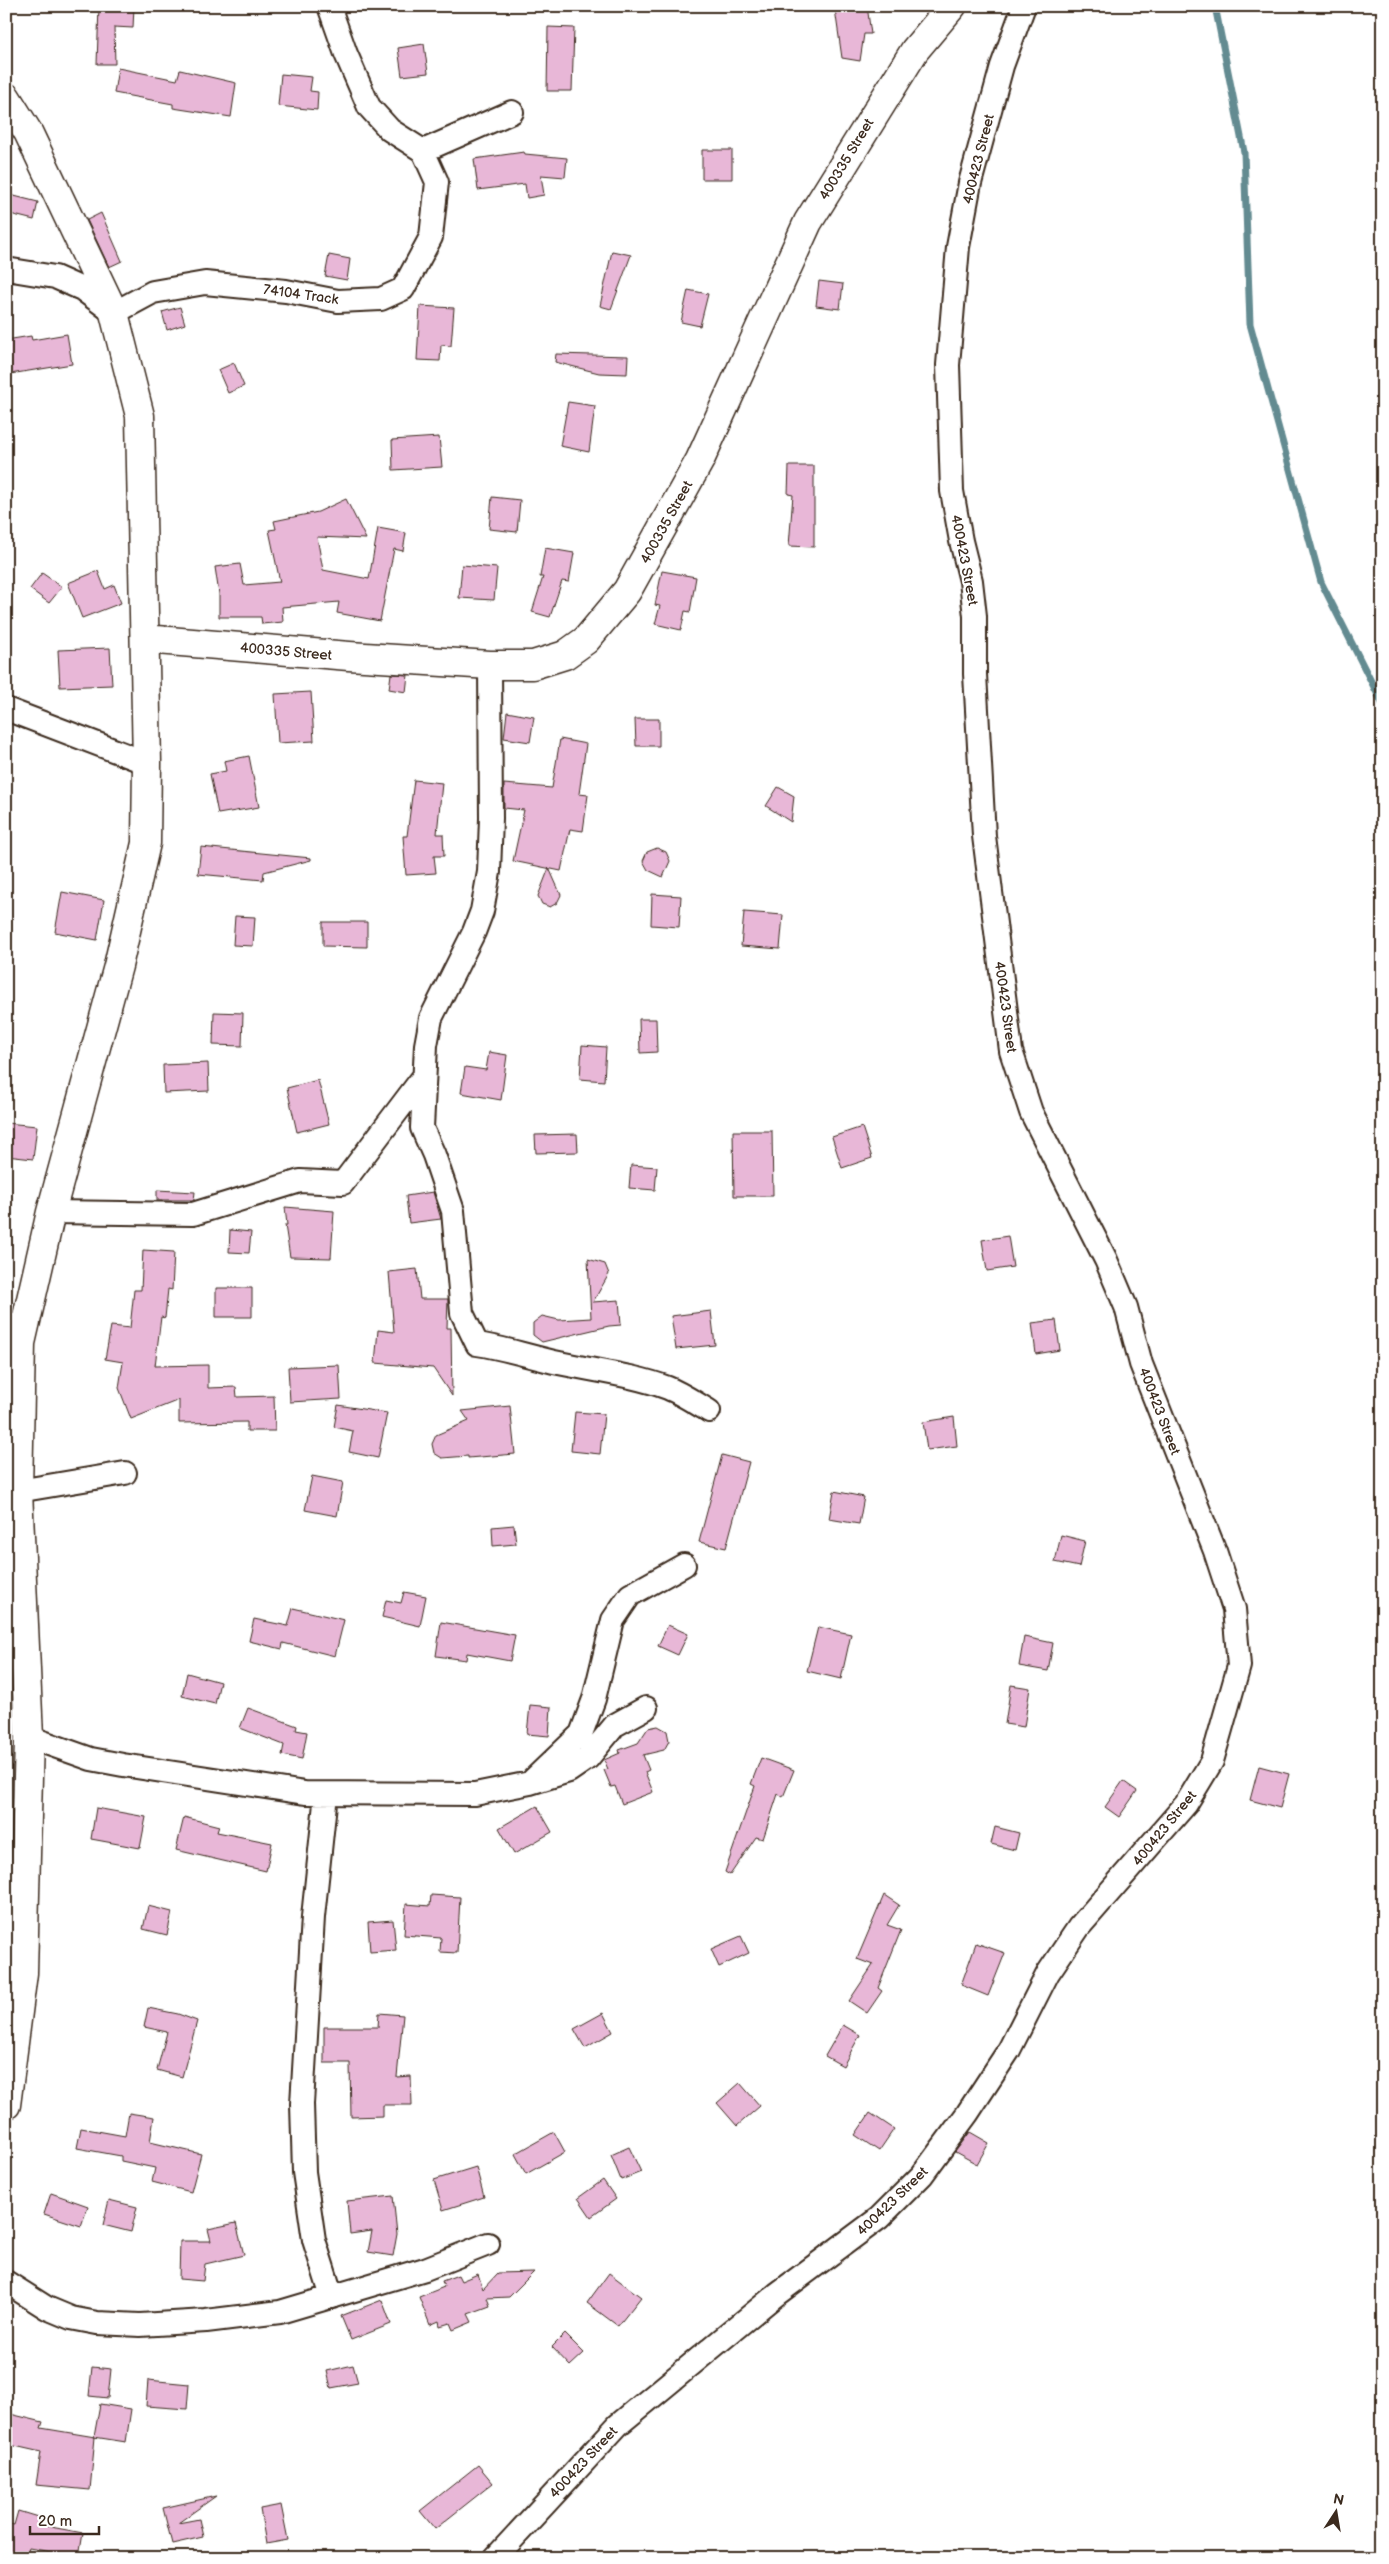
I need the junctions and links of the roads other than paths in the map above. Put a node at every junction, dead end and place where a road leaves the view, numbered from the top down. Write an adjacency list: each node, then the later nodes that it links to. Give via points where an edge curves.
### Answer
1 (329, 6): 6 (street, via 369,107 390,130)
2 (952, 6): 10 (street, 400335 Street, via 915,50 808,222 700,460 627,592 586,640 565,655 533,665)
3 (1024, 6): 28 (street, 400423 Street, via 1002,66 970,183 958,247 948,365 952,492 975,616 984,836 1009,1042 1031,1112 1106,1260 1126,1307 1141,1364 1215,1551 1234,1609 1239,1666 1212,1761 1186,1804 1079,1927 1048,1973 1009,2050 922,2175 879,2218 777,2294 618,2424)
4 (6, 97): 8 (street, via 28,132)
5 (512, 112): 6 (street)
6 (423, 151): 8 (street, 74104 Track, via 437,182 431,237 404,289 381,299 338,301 286,291 206,283 153,292)
7 (6, 269): 8 (street, via 55,277 82,289)
8 (114, 312): 9 (street, via 140,416)
9 (145, 638): 10 (street, 400335 Street, via 339,656); 12 (street)
10 (490, 665): 13 (street, via 489,872 477,925 431,1018)
11 (6, 709): 12 (street)
12 (148, 762): 14 (street, via 146,843 118,966)
13 (424, 1076): 14 (street, via 343,1183 300,1181 193,1214); 16 (street, via 422,1128 453,1211 462,1313 477,1344 632,1377 670,1389)
14 (51, 1212): 15 (street)
15 (14, 1332): 18 (street)
16 (709, 1411)
17 (125, 1473): 18 (street)
18 (18, 1491): 21 (street)
19 (684, 1565): 22 (street, via 630,1594 613,1620 594,1699 580,1734)
20 (646, 1708): 22 (street, via 615,1725 588,1758 569,1771)
21 (29, 1737): 23 (street, via 91,1759 123,1766); 24 (street, via 23,1973)
22 (530, 1783): 23 (street, via 475,1794)
23 (326, 1794): 27 (street, via 313,1917 302,2104 304,2172 314,2240)
24 (6, 2105)
25 (488, 2244): 27 (street, via 425,2269)
26 (6, 2282): 27 (street, via 23,2295 71,2318 140,2325 280,2312)
27 (332, 2297)
28 (495, 2558)

